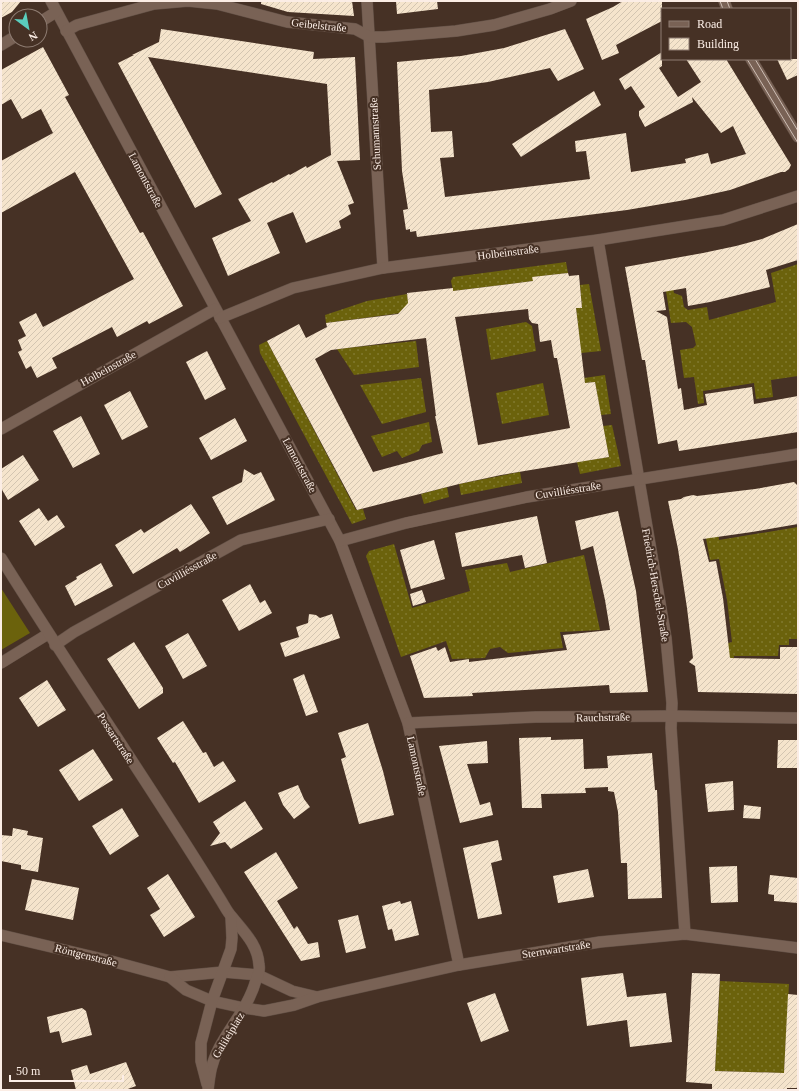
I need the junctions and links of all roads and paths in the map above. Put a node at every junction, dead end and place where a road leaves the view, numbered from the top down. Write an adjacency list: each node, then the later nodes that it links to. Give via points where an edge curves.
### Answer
1 (51, 1): 4 (street, Lamontstraße)
2 (367, 1): 7 (street, Schumannstraße)
3 (571, 1): 7 (street, Geibelstraße, via 494,25 456,31)
4 (56, 12): 5 (street); 6 (street, Lamontstraße)
5 (48, 17)
6 (66, 30): 7 (street, Geibelstraße, via 154,4 188,1 218,4 287,22 355,28); 13 (street, Lamontstraße)
7 (370, 37): 12 (street, Schumannstraße)
8 (752, 60): 9 (street)
9 (798, 137)
10 (798, 196): 11 (street, Holbeinstraße, via 724,220)
11 (598, 240): 12 (street, Holbeinstraße); 16 (street, Friedrich-Herschel-Straße)
12 (383, 268): 13 (street, Holbeinstraße, via 293,288)
13 (218, 314): 14 (street, Holbeinstraße); 17 (street, Lamontstraße)
14 (1, 428)
15 (798, 454): 16 (street, Cuvilliésstraße)
16 (638, 479): 18 (street, Cuvilliésstraße, via 527,497 406,523); 23 (street, Friedrich-Herschel-Straße, via 666,638)
17 (329, 519): 18 (street, Lamontstraße); 21 (street, Cuvilliésstraße, via 241,540)
18 (340, 541): 25 (street, Lamontstraße)
19 (1, 558): 20 (street, Possartstraße)
20 (48, 634): 21 (street, Possartstraße); 22 (street)
21 (55, 645): 26 (street, Possartstraße)
22 (1, 663)
23 (672, 716): 24 (street, Rauchstraße); 25 (street, Rauchstraße, via 536,717); 27 (street, Friedrich-Herschel-Straße)
24 (798, 718)
25 (408, 723): 30 (street, Lamontstraße)
26 (231, 917): 31 (street, Galileiplatz, via 231,949); 32 (street, Galileiplatz, via 248,934 257,953)
27 (685, 934): 29 (street, Sternwartstraße); 30 (street, Sternwartstraße, via 600,942)
28 (1, 935): 33 (street, Röntgenstraße)
29 (798, 948)
30 (459, 965): 34 (street, Sternwartstraße)
31 (223, 972): 32 (street); 33 (street, Röntgenstraße); 35 (street, Galileiplatz)
32 (258, 975): 34 (street, Sternwartstraße, via 292,991); 36 (street, Galileiplatz, via 253,993)
33 (170, 977): 35 (street, Röntgenstraße, via 186,990)
34 (317, 997): 36 (street, Sternwartstraße, via 264,1011)
35 (212, 1001): 36 (street, Galileiplatz); 37 (street, Galileiplatz, via 201,1043 201,1061)
36 (244, 1008): 37 (street, Galileiplatz, via 219,1046 211,1065)
37 (208, 1090)

